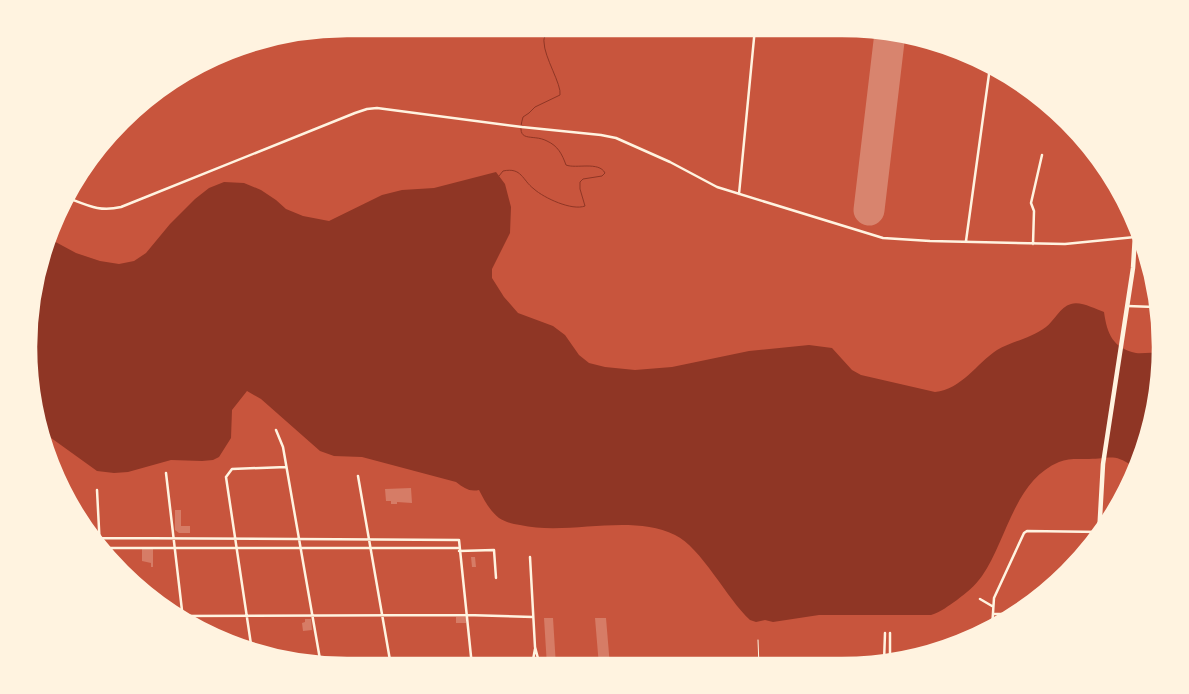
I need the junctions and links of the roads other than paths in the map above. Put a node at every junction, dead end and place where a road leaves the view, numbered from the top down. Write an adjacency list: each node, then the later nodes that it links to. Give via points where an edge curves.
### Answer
1 (754, 36): 4 (street)
2 (989, 74): 7 (street)
3 (1042, 155): 9 (street, via 1031,203 1034,211)
4 (739, 194): 5 (street, via 717,187 616,138 377,108 367,109 121,207 97,209); 7 (street, via 882,238)
5 (74, 200)
6 (1132, 236): 9 (street)
7 (966, 241): 9 (street)
8 (1135, 243): 10 (main road)
9 (1033, 244)
10 (1127, 306): 11 (street); 17 (main road, via 1103,464)
11 (1150, 307)
12 (276, 430): 13 (street)
13 (286, 467): 22 (street, via 232,469 226,476); 23 (street)
14 (166, 472): 21 (street)
15 (358, 476): 24 (street)
16 (97, 490): 19 (street)
17 (1101, 519)
18 (1091, 533): 34 (street, via 1024,532)
19 (99, 534)
20 (102, 538): 21 (street)
21 (172, 539): 22 (street); 26 (street)
22 (236, 539): 23 (street); 27 (street)
23 (299, 540): 24 (street); 28 (street)
24 (368, 540): 29 (street); 30 (street, via 459,540)
25 (110, 548): 26 (street)
26 (173, 548): 27 (street); 35 (street)
27 (238, 548): 28 (street); 38 (street)
28 (301, 548): 29 (street); 39 (street)
29 (369, 548): 30 (street); 40 (street)
30 (459, 549): 32 (street, via 494,550); 41 (street)
31 (530, 557): 42 (street)
32 (496, 578)
33 (980, 599): 34 (street)
34 (992, 606): 36 (street)
35 (181, 609)
36 (994, 614): 37 (street); 44 (street)
37 (1000, 614)
38 (247, 616): 39 (street); 43 (street); 48 (street)
39 (312, 616): 40 (street); 52 (street)
40 (382, 616): 41 (street); 53 (street)
41 (466, 616): 42 (street); 54 (street)
42 (533, 617): 49 (street)
43 (195, 618)
44 (993, 618)
45 (885, 633): 51 (street)
46 (890, 633): 50 (street)
47 (758, 640): 57 (lane)
48 (251, 642)
49 (535, 647): 55 (street); 56 (street)
50 (890, 654)
51 (884, 655)
52 (319, 656)
53 (390, 658)
54 (471, 658)
55 (532, 658)
56 (538, 658)
57 (759, 658)

